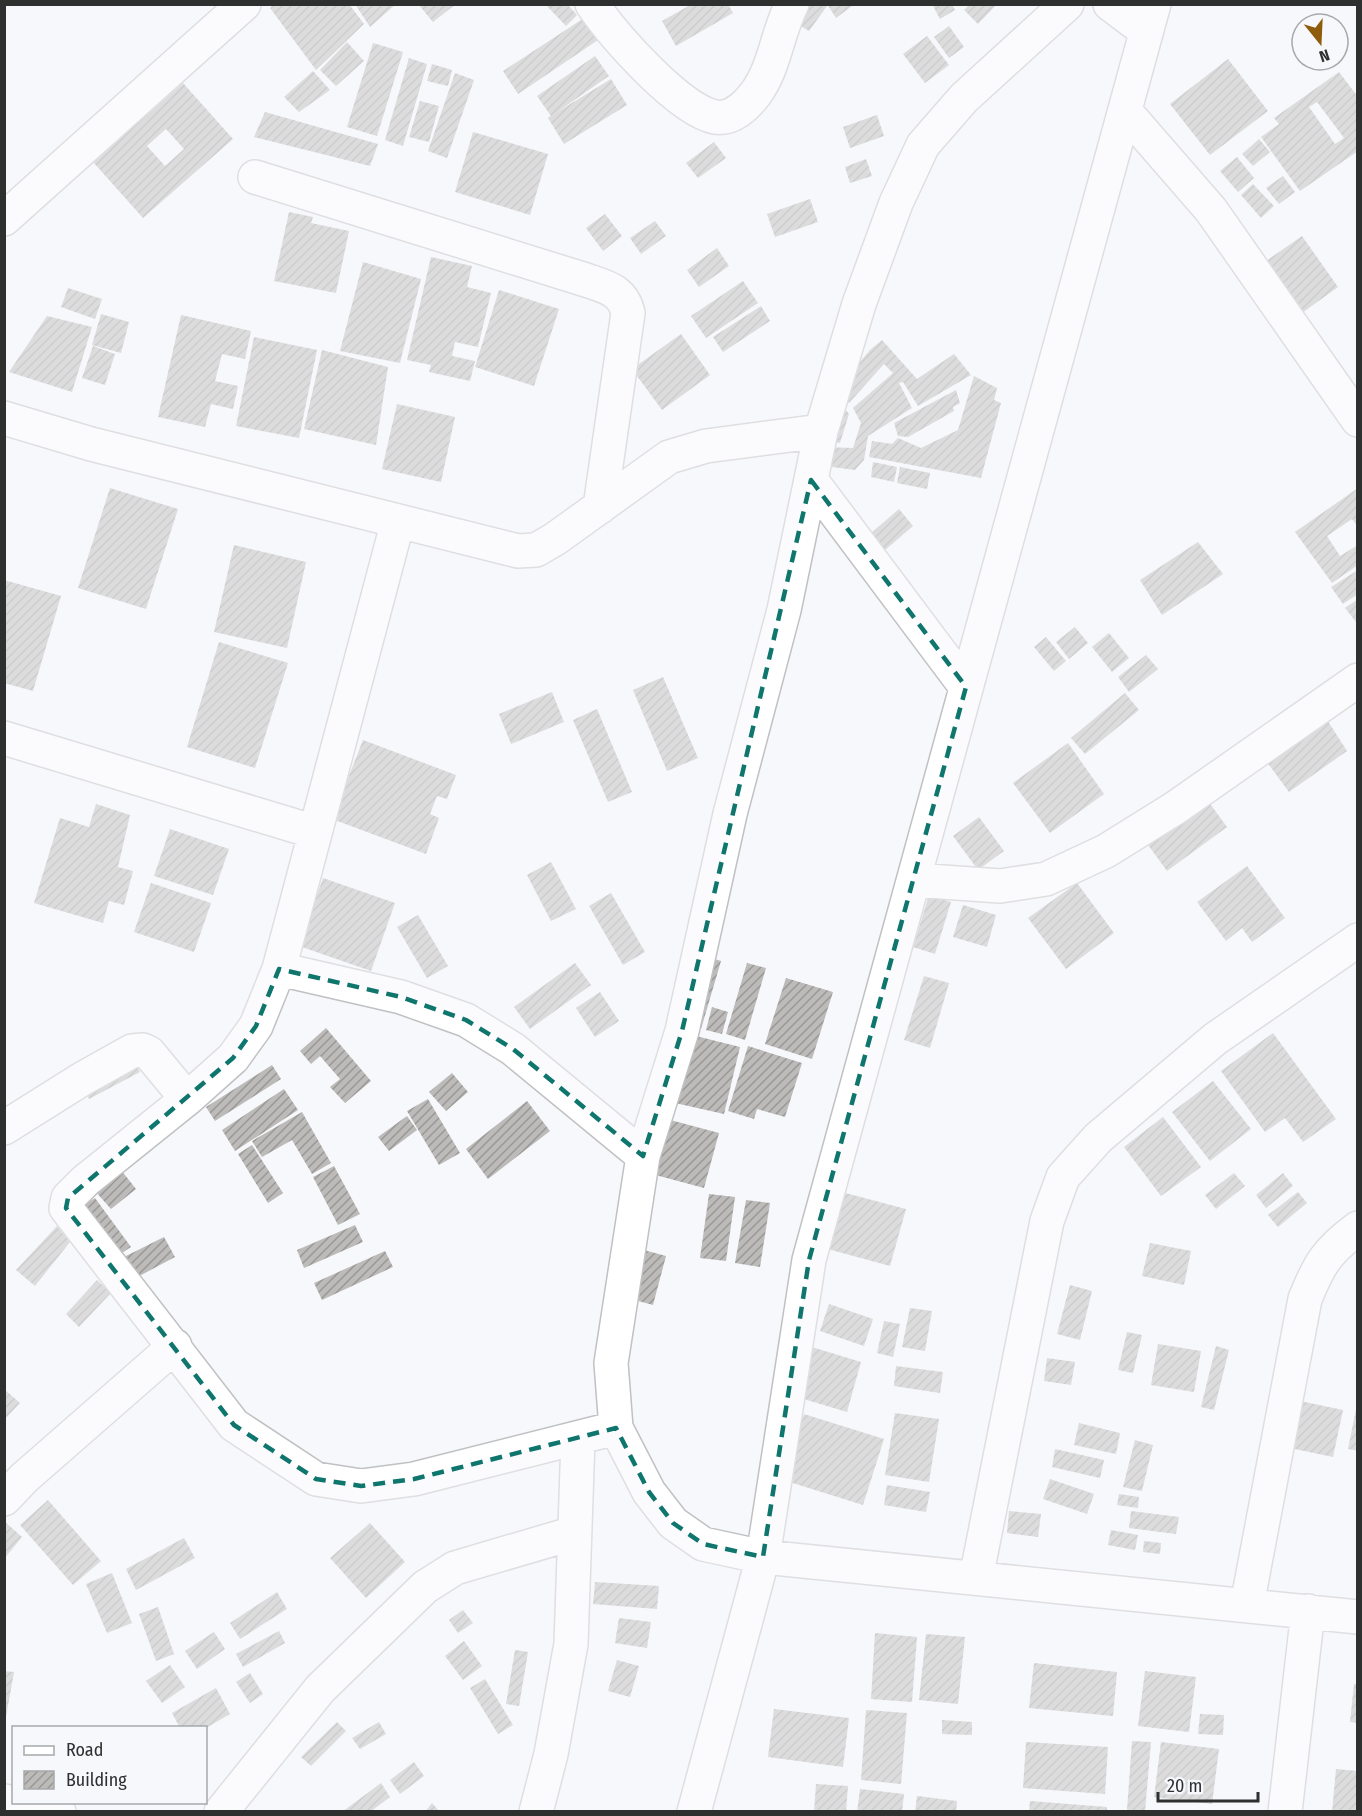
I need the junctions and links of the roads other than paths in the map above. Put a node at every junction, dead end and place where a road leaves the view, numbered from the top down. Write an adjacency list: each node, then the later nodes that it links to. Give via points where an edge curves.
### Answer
1 (244, 4): 9 (street)
2 (592, 4): 3 (street, via 606,26 640,62 694,109 716,117 730,116 757,93)
3 (792, 4)
4 (1067, 4): 12 (street, via 964,98 923,145 896,203 862,294)
5 (1110, 4): 6 (street)
6 (1150, 18): 7 (street)
7 (1125, 111): 11 (street, via 1211,210); 17 (street)
8 (255, 177): 14 (street, via 617,292 628,313)
9 (4, 219)
10 (5, 419): 15 (street)
11 (1358, 420)
12 (821, 431): 13 (street); 14 (street, via 688,450 669,457)
13 (811, 480): 17 (street); 25 (street, via 784,610 730,814 682,1031)
14 (600, 507): 15 (street, via 536,550 518,551)
15 (398, 521): 19 (street)
16 (1358, 680): 20 (street, via 1175,808 1106,851 1046,879 1000,886)
17 (966, 687): 20 (street)
18 (4, 738): 19 (street)
19 (315, 832): 22 (street)
20 (914, 880): 32 (street, via 809,1260)
21 (1358, 940): 33 (street, via 1215,1040 1098,1138 1063,1177 1047,1221)
22 (279, 969): 23 (street, via 256,1026 233,1058); 25 (street, via 401,997 466,1020 513,1049)
23 (187, 1099): 24 (street, via 149,1053 132,1051); 27 (street, via 85,1181 68,1198 66,1208)
24 (4, 1128)
25 (643, 1156): 28 (street, via 611,1364)
26 (1358, 1228): 34 (street, via 1319,1264 1305,1299)
27 (175, 1346): 29 (street, via 234,1425 316,1479 361,1486 414,1479); 30 (street)
28 (616, 1428): 29 (street); 32 (street, via 649,1492 673,1523 703,1544)
29 (578, 1439): 31 (street)
30 (4, 1499)
31 (574, 1533): 39 (street, via 455,1568 425,1587 320,1689); 40 (street, via 570,1644 551,1754)
32 (763, 1557): 33 (street); 41 (street)
33 (976, 1578): 34 (street)
34 (1246, 1605): 35 (street)
35 (1308, 1611): 36 (street); 42 (street)
36 (1358, 1617)
37 (19, 1804): 38 (street)
38 (59, 1812)
39 (221, 1812)
40 (536, 1812)
41 (694, 1812)
42 (1285, 1812)

